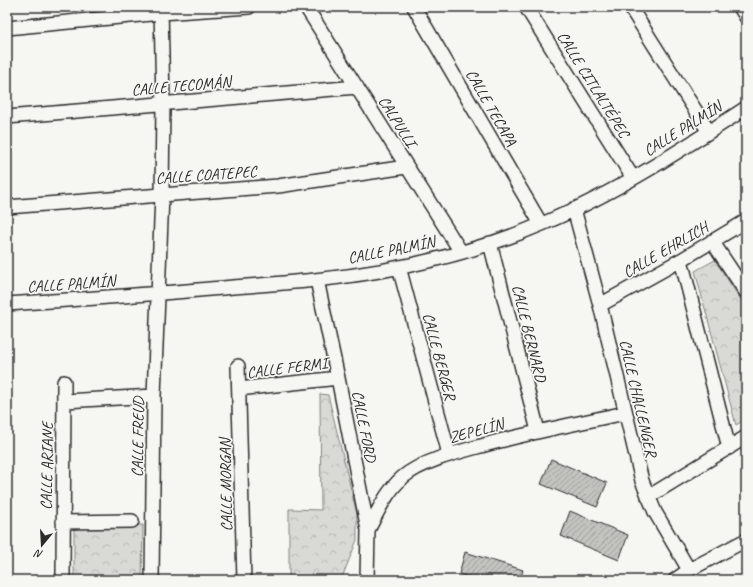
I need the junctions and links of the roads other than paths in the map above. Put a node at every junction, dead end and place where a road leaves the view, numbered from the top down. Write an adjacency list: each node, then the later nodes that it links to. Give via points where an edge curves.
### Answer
1 (248, 7): 7 (street)
2 (306, 7): 10 (street, CALPULLI)
3 (414, 7): 21 (street, CALLE TECAPA)
4 (526, 7): 16 (street, CALLE CITLALTÉPEC)
5 (630, 7): 14 (street)
6 (740, 7): 8 (street)
7 (161, 10): 9 (street); 11 (street, CALLE FREUD)
8 (746, 17)
9 (7, 28)
10 (357, 87): 11 (street, CALLE TECOMÁN); 15 (street, CALPULLI)
11 (163, 104): 13 (street, CALLE TECOMÁN); 17 (street, CALLE FREUD)
12 (746, 108): 14 (street, CALLE PALMÍN)
13 (7, 117)
14 (709, 132): 16 (street, CALLE PALMÍN)
15 (406, 166): 17 (street, CALLE COATEPEC, via 296,184); 24 (street, CALPULLI)
16 (633, 178): 19 (street, CALLE PALMÍN)
17 (162, 195): 18 (street, CALLE COATEPEC); 29 (street, CALLE FREUD)
18 (7, 207)
19 (574, 209): 21 (street, CALLE PALMÍN); 31 (street, CALLE CHALLENGER)
20 (746, 221): 22 (street, CALLE EHRLICH)
21 (541, 224): 23 (street, CALLE PALMÍN)
22 (712, 241): 25 (street, CALLE EHRLICH); 28 (street)
23 (490, 243): 24 (street, CALLE PALMÍN); 39 (street, CALLE BERNARD)
24 (461, 252): 26 (street, CALLE PALMÍN)
25 (681, 260): 31 (street, CALLE EHRLICH); 41 (street)
26 (399, 267): 27 (street, CALLE PALMÍN); 42 (street, CALLE BERGER)
27 (317, 280): 29 (street, CALLE PALMÍN); 33 (street, CALLE FORD)
28 (746, 292)
29 (157, 294): 30 (street, CALLE PALMÍN); 36 (street, CALLE FREUD)
30 (7, 304)
31 (600, 305): 38 (street, CALLE CHALLENGER)
32 (238, 366): 35 (street, CALLE MORGAN)
33 (338, 378): 35 (street, CALLE FERMI); 46 (street, CALLE FORD)
34 (64, 382): 37 (street, CALLE ARIANE)
35 (239, 389): 51 (street, CALLE MORGAN)
36 (154, 396): 37 (street); 50 (street, CALLE FREUD)
37 (64, 401): 45 (street, CALLE ARIANE)
38 (625, 413): 39 (street, ZEPELÍN); 43 (street, CALLE CHALLENGER)
39 (538, 431): 42 (street, ZEPELÍN)
40 (746, 437): 41 (street)
41 (729, 448): 43 (street)
42 (449, 454): 46 (street, ZEPELÍN, via 412,470 403,477 384,500)
43 (648, 497): 48 (street, CALLE CHALLENGER)
44 (132, 521): 45 (street)
45 (63, 522): 49 (street, CALLE ARIANE)
46 (368, 530): 52 (street, CALLE FORD)
47 (746, 540): 48 (street)
48 (689, 570): 53 (street)
49 (63, 580)
50 (152, 580)
51 (244, 580)
52 (367, 580)
53 (675, 580)

